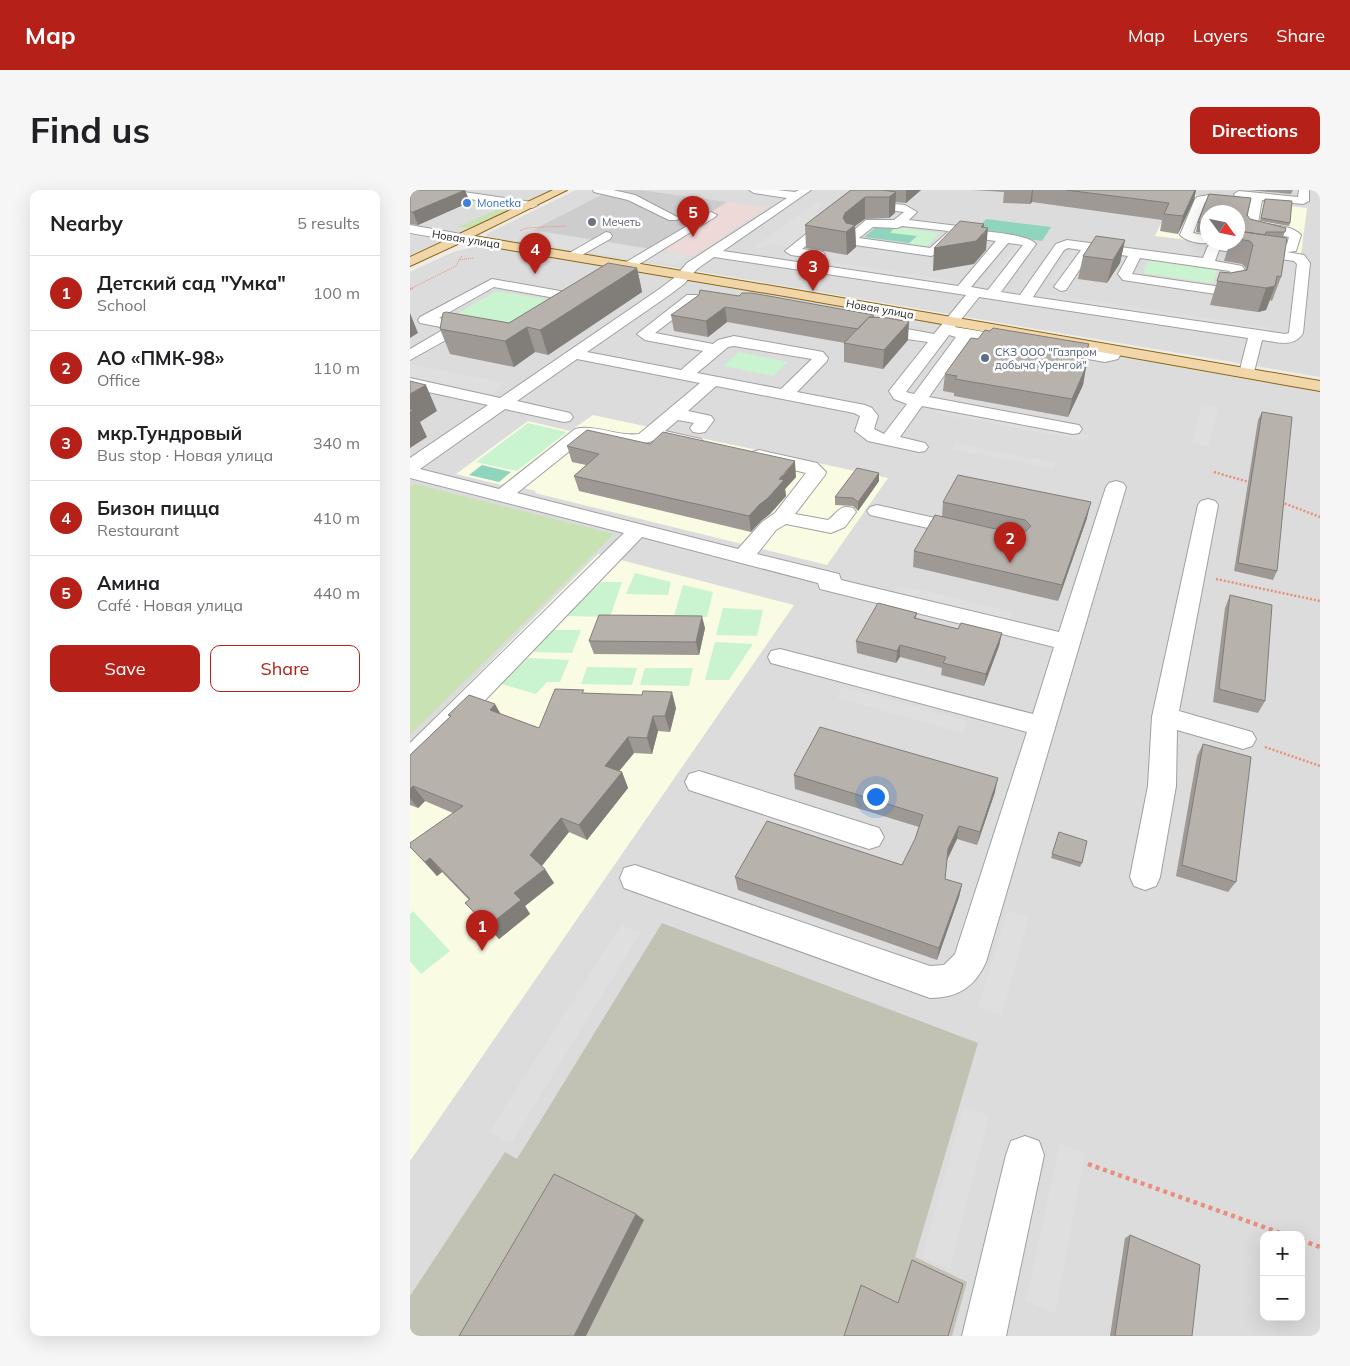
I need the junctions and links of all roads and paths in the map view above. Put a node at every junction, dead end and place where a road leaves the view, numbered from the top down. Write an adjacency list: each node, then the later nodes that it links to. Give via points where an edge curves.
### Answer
1 (562, 190): 9 (main road)
2 (598, 190): 13 (street, via 631,197)
3 (754, 190): 7 (street)
4 (1235, 190): 8 (street)
5 (1304, 190): 8 (street, via 1303,201)
6 (433, 192): 9 (street)
7 (801, 193): 29 (street)
8 (1256, 200): 24 (street, via 1252,225 1291,232 1295,236 1293,247 1284,249); 27 (street, via 1200,199 1186,235)
9 (532, 205): 20 (main road)
10 (828, 206): 11 (street)
11 (846, 208): 14 (street, via 852,203 860,203 911,211); 26 (street)
12 (711, 215): 34 (street)
13 (673, 218)
14 (900, 222): 18 (street, via 950,228); 18 (street, via 870,223 850,240 931,252)
15 (566, 226): 17 (path)
16 (410, 229): 20 (street, Новая улица)
17 (520, 231)
18 (955, 232): 21 (street)
19 (606, 236): 30 (street)
20 (461, 238): 30 (main road, Новая улица); 33 (main road)
21 (1005, 239): 37 (street); 43 (street, via 1030,245)
22 (1092, 242): 25 (street); 38 (street, via 1060,247); 39 (street)
23 (1179, 242): 27 (street)
24 (1245, 244)
25 (1139, 248): 27 (street); 27 (street, via 1125,274 1128,277 1232,290 1237,268)
26 (791, 251): 28 (street); 31 (street)
27 (1210, 251): 53 (street, via 1292,256 1303,260 1292,322 1296,333 1287,339)
28 (762, 252): 29 (street); 37 (street)
29 (713, 253): 35 (street, via 692,266)
30 (570, 256): 34 (main road, Новая улица)
31 (829, 257)
32 (460, 260): 40 (path, via 456,266)
33 (410, 262)
34 (628, 266): 35 (main road, Новая улица)
35 (685, 275): 42 (street); 50 (main road, Новая улица)
36 (952, 275): 37 (street)
37 (970, 286): 43 (street); 50 (street)
38 (1032, 287): 39 (street); 45 (street)
39 (1061, 287): 41 (street)
40 (410, 289)
41 (1080, 290)
42 (663, 293): 44 (street); 56 (street)
43 (992, 294): 45 (street)
44 (692, 298): 46 (street); 54 (street, via 645,334)
45 (1024, 299): 53 (street)
46 (708, 301)
47 (562, 308): 49 (street, via 577,298 492,283 425,320)
48 (828, 314): 50 (street, via 874,322 892,331)
49 (459, 327): 51 (street); 57 (street)
50 (945, 330): 52 (street); 55 (main road, Новая улица); 64 (street, via 896,391 899,396)
51 (496, 334)
52 (966, 334): 55 (street, via 1105,357 1112,356); 64 (street)
53 (1256, 335): 58 (street)
54 (716, 349): 59 (street); 63 (street, via 739,340 817,355 820,361)
55 (1115, 350): 58 (main road, Новая улица)
56 (573, 354): 59 (street); 65 (street)
57 (410, 355)
58 (1247, 373): 62 (main road, Новая улица)
59 (683, 376): 60 (street)
60 (712, 381): 63 (street); 66 (street)
61 (410, 383): 65 (street)
62 (1320, 386)
63 (785, 395): 71 (street, via 866,412 869,416 864,431 874,438)
64 (918, 400): 69 (street); 71 (street)
65 (502, 403): 67 (street); 75 (street)
66 (675, 414): 68 (street, via 704,420); 70 (street)
67 (564, 417)
68 (700, 428)
69 (1073, 429)
70 (652, 434): 72 (street); 80 (street, via 636,440 593,431 581,433)
71 (889, 440): 73 (street)
72 (708, 446)
73 (919, 447)
74 (745, 453): 85 (street, via 810,467 816,472)
75 (410, 467)
76 (410, 472): 80 (street)
77 (1214, 472): 78 (path)
78 (1256, 484)
79 (1116, 486): 92 (street)
80 (503, 495): 87 (street)
81 (1275, 497): 86 (path)
82 (1208, 505): 90 (street)
83 (876, 511): 88 (street)
84 (846, 512): 85 (street, via 838,523 831,526)
85 (782, 517): 89 (street, via 769,526)
86 (1320, 517)
87 (638, 530): 89 (street); 97 (street)
88 (988, 536)
89 (743, 557): 92 (street)
90 (1194, 574): 91 (path); 94 (street)
91 (1320, 601)
92 (1068, 642): 95 (street)
93 (780, 657): 95 (street)
94 (1165, 717): 96 (street); 101 (street, via 1162,786)
95 (1043, 727): 102 (street, via 969,962 960,975 946,982 930,982)
96 (1243, 739): 98 (path)
97 (410, 760)
98 (1320, 766)
99 (699, 782): 100 (street)
100 (869, 837)
101 (1145, 877)
102 (635, 878)
103 (1025, 1155): 108 (street)
104 (1088, 1164): 105 (path)
105 (1275, 1231)
106 (1305, 1241): 107 (path)
107 (1320, 1247)
108 (984, 1336)

